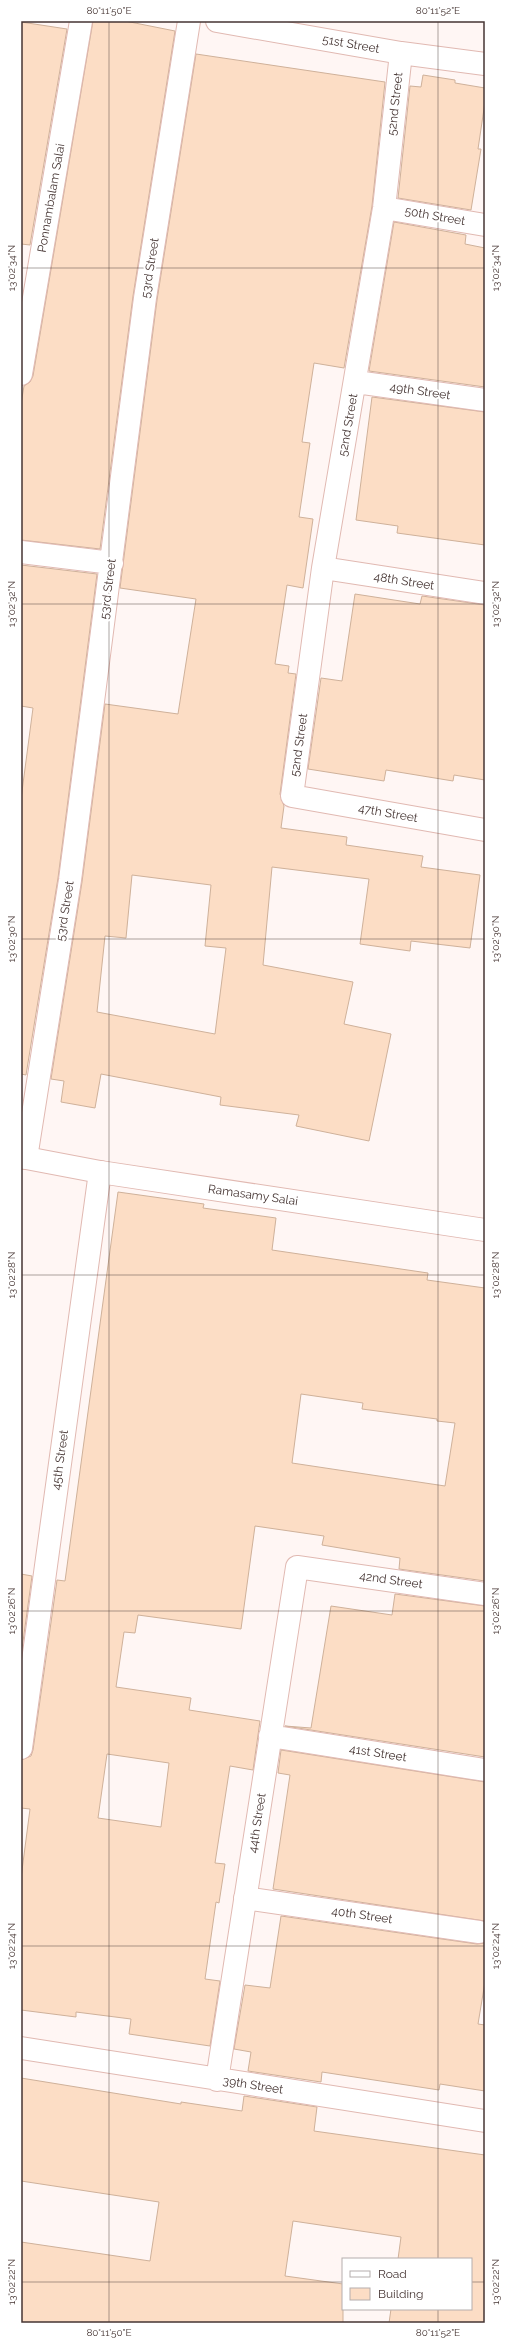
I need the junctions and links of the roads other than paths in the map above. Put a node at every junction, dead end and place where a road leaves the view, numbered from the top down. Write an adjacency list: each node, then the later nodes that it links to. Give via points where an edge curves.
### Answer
1 (81, 21): 8 (street, Ponnambalam Salai)
2 (189, 21): 12 (street, 53rd Street, via 144,306)
3 (217, 21): 4 (street, 51st Street)
4 (401, 52): 5 (street, 51st Street); 6 (street, 52nd Street)
5 (485, 64)
6 (384, 208): 7 (street, 50th Street); 9 (street, 52nd Street)
7 (485, 225)
8 (21, 374)
9 (356, 382): 10 (street, 49th Street); 13 (street, 52nd Street)
10 (485, 400)
11 (21, 552): 12 (street)
12 (112, 563): 17 (street, 53rd Street, via 70,880)
13 (323, 568): 14 (street, 48th Street); 15 (street, 52nd Street)
14 (485, 593)
15 (292, 796): 16 (street, 47th Street)
16 (485, 830)
17 (24, 1158): 18 (street, Ramasamy Salai)
18 (100, 1172): 19 (street, Ramasamy Salai); 23 (street, 45th Street)
19 (485, 1230)
20 (297, 1567): 21 (street, 42nd Street); 22 (street, 44th Street)
21 (485, 1594)
22 (270, 1736): 24 (street, 41st Street); 25 (street, 44th Street)
23 (21, 1748)
24 (485, 1770)
25 (245, 1898): 26 (street, 40th Street); 28 (street, 44th Street)
26 (480, 1932)
27 (21, 2048): 28 (street, 39th Street)
28 (217, 2080): 29 (street, 39th Street)
29 (485, 2121)

